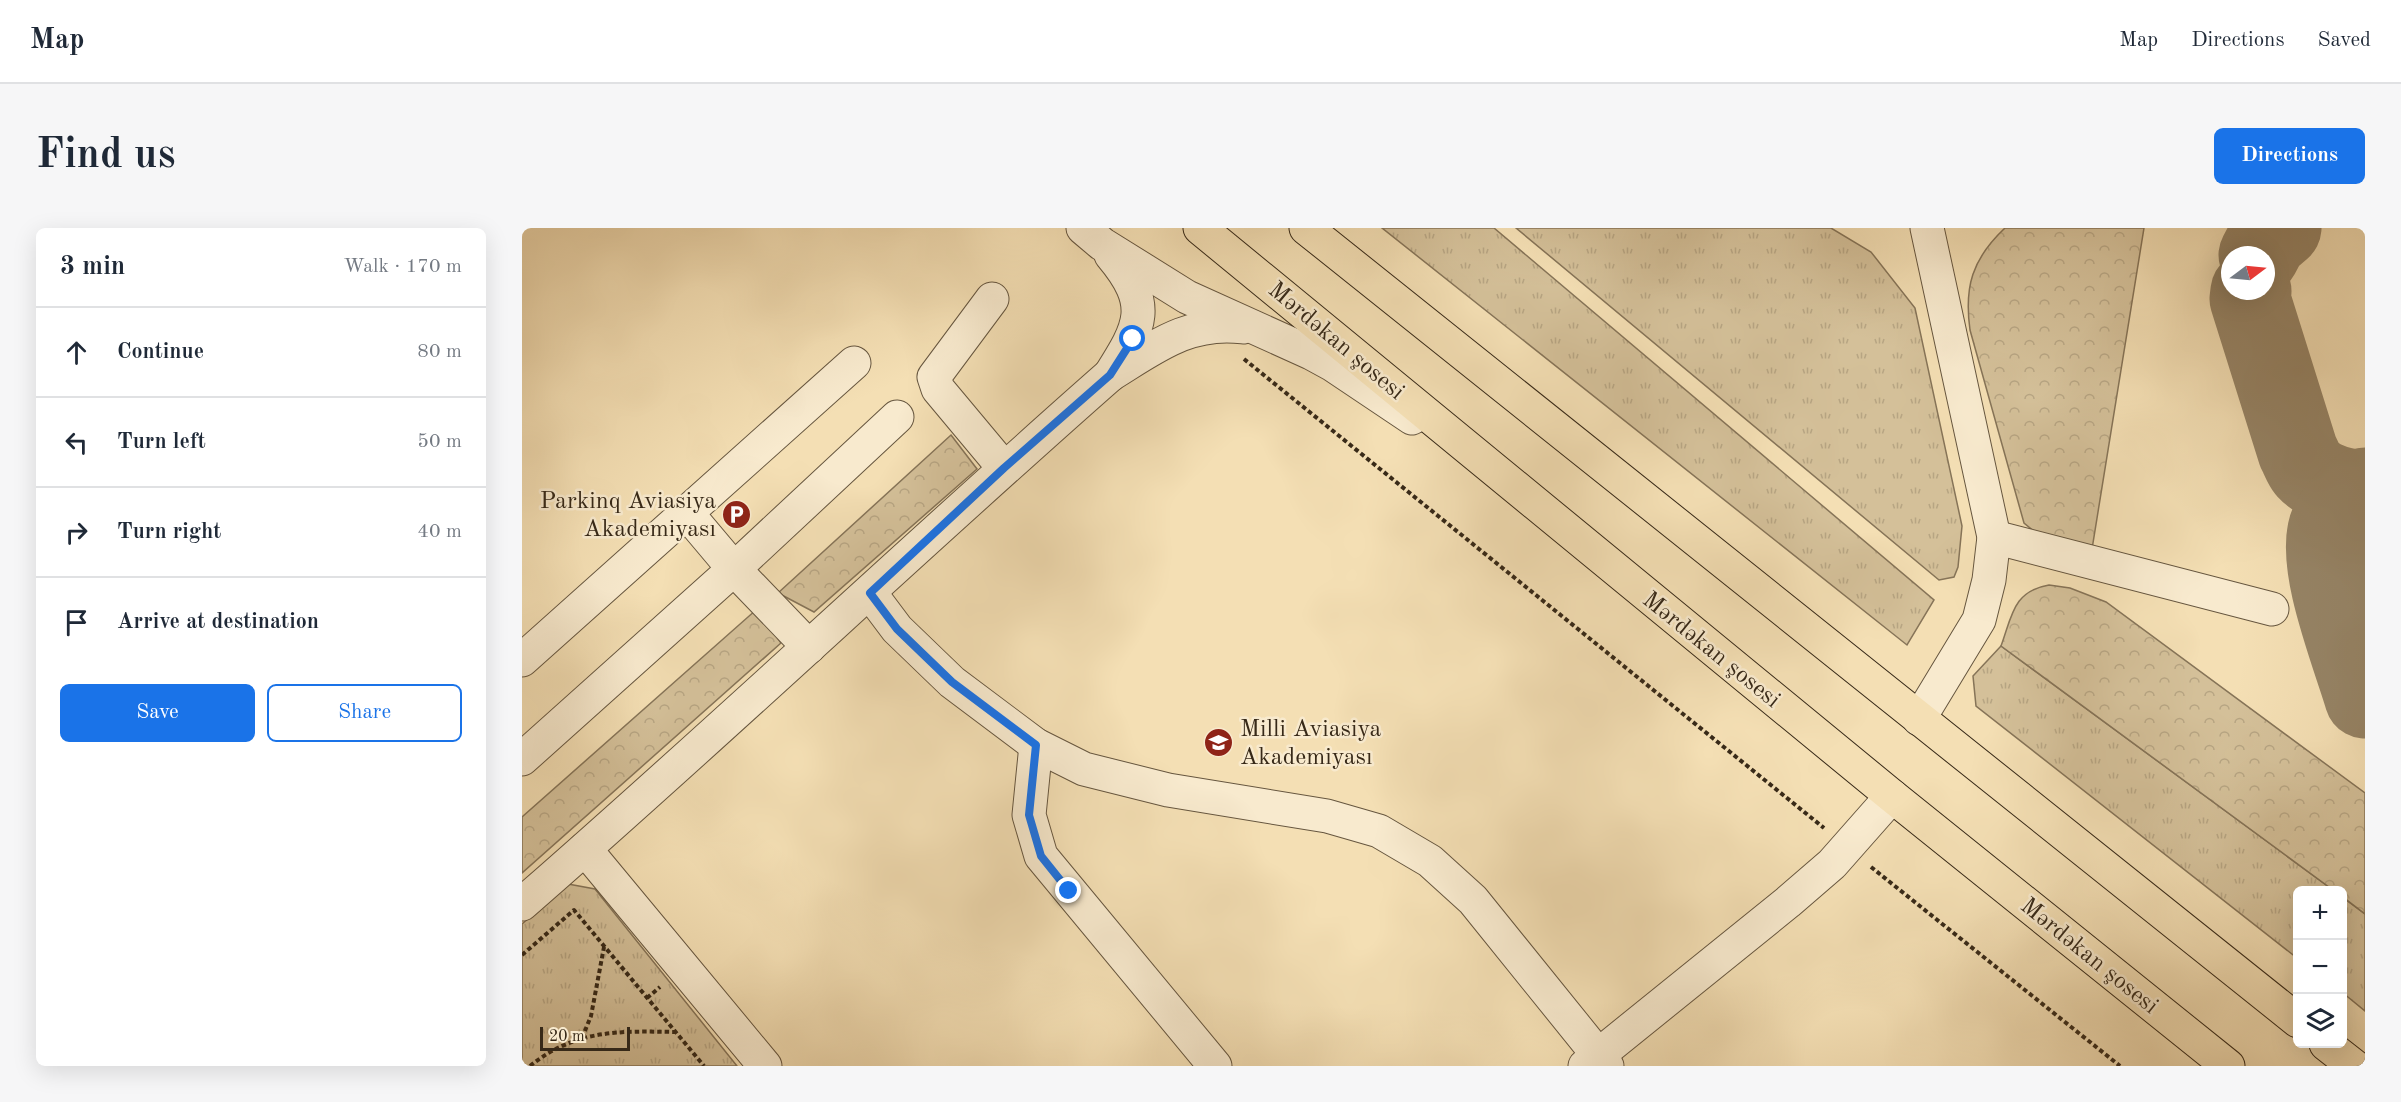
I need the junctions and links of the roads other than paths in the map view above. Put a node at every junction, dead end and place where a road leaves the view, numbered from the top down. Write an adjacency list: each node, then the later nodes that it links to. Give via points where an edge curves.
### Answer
1 (1200, 228): 11 (highway, Mərdəkan şosesi)
2 (1306, 228): 19 (highway)
3 (1928, 228): 13 (street)
4 (1093, 236): 6 (street); 8 (street, via 1121,267 1138,305 1133,339)
5 (992, 299): 10 (street, via 934,378 938,389)
6 (1249, 343): 8 (street, via 1223,325 1204,327 1184,333); 11 (street, via 1333,365)
7 (854, 363): 12 (street)
8 (1110, 375): 10 (street)
9 (897, 417): 14 (street)
10 (1004, 468): 15 (street)
11 (1519, 490): 22 (highway, Mərdəkan şosesi)
12 (687, 512): 14 (street); 18 (street)
13 (1994, 537): 16 (street); 19 (street, via 1979,620)
14 (734, 569): 17 (street); 21 (street)
15 (870, 593): 17 (street); 20 (street, via 897,629 952,682)
16 (2272, 609)
17 (809, 647): 23 (street)
18 (522, 660)
19 (1919, 719): 25 (highway)
20 (1036, 745): 27 (street, via 1084,769 1168,790 1327,816 1379,831 1430,861 1473,900); 29 (street, via 1029,815 1041,856)
21 (522, 759)
22 (1892, 796): 27 (street, via 1832,864); 30 (highway, Mərdəkan şosesi)
23 (585, 849): 24 (street); 28 (street)
24 (522, 904)
25 (2293, 1017)
26 (2331, 1048): 31 (highway)
27 (1597, 1062)
28 (765, 1066)
29 (1215, 1066)
30 (2228, 1066)
31 (2354, 1066)

